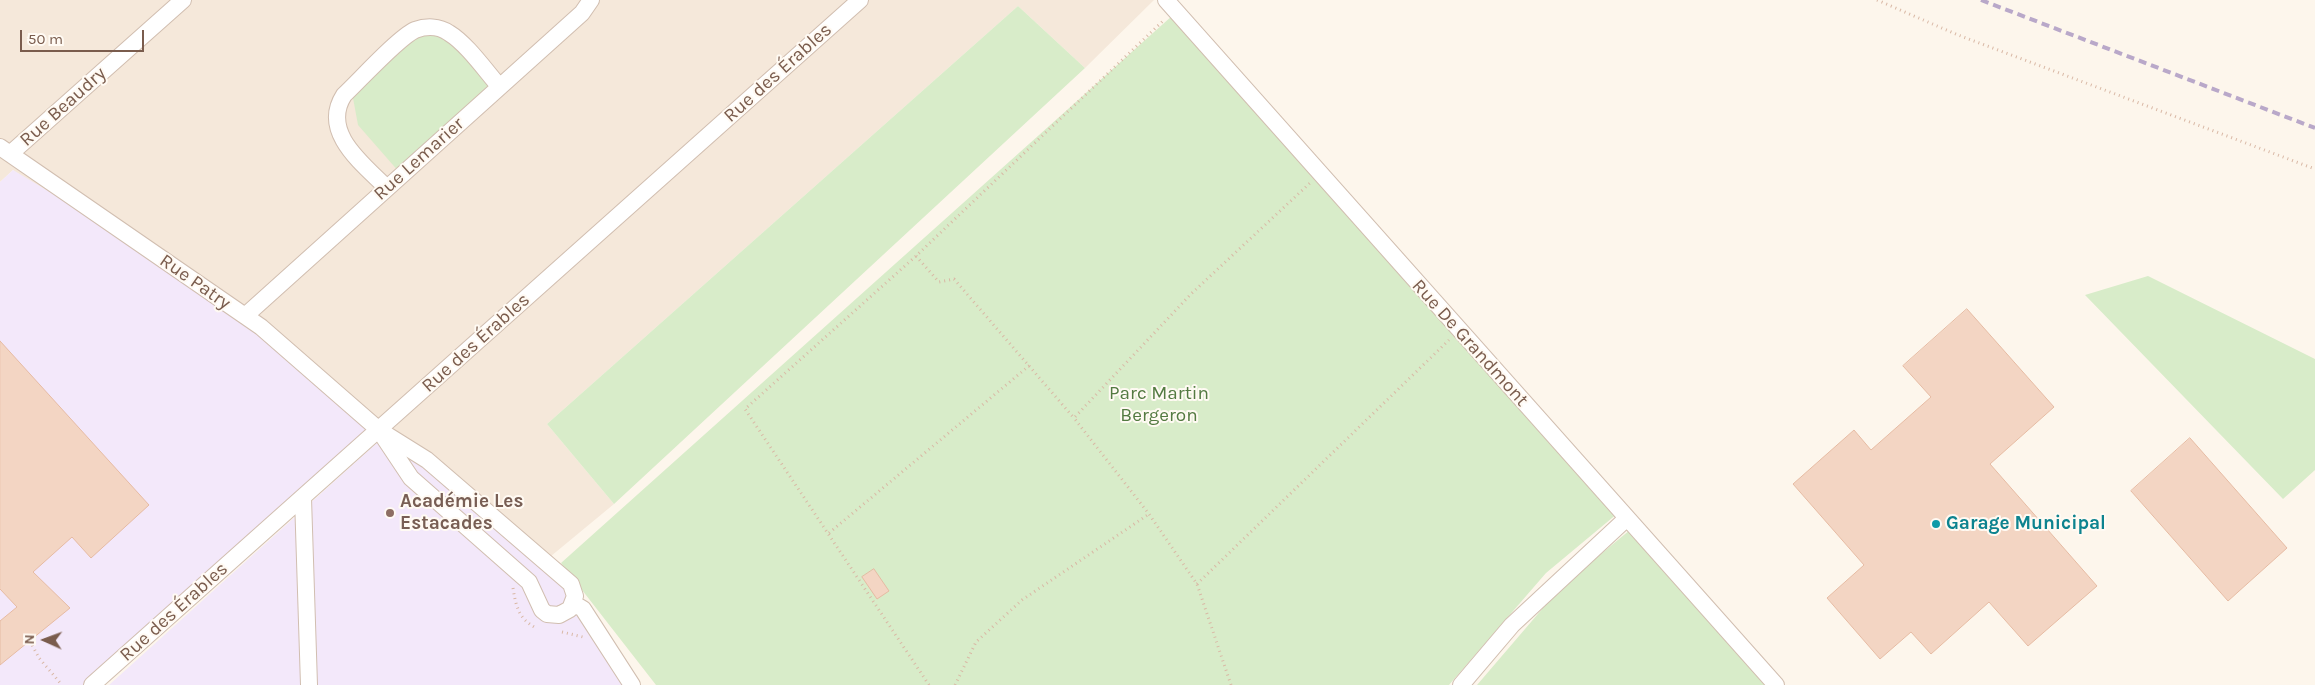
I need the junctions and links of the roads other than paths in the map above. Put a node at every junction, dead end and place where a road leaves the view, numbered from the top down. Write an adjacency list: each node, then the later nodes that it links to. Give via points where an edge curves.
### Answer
1 (183, 0): 6 (street, Rue Beaudry)
2 (591, 0): 5 (street, Rue Lemarier, via 582,13)
3 (860, 0): 9 (street, Rue des Érables)
4 (1170, 5): 11 (street, Rue De Grandmont)
5 (499, 86): 7 (street, Rue Lemarier); 7 (street, via 444,30 419,29 404,38 344,95 336,117 337,130 343,141)
6 (5, 151): 8 (street, Rue Patry)
7 (387, 188): 8 (street, Rue Lemarier)
8 (245, 316): 9 (street, Rue Patry)
9 (379, 430): 10 (street, Rue des Érables); 12 (street, Rue Patry, via 427,460 571,584 575,596); 12 (street, Rue Patry, via 411,478 529,582 542,610 559,615 570,609)
10 (303, 498): 13 (street, Rue des Érables); 14 (street)
11 (1626, 519): 16 (street, via 1512,625); 17 (street, Rue De Grandmont)
12 (573, 603): 15 (street, via 583,609)
13 (92, 685)
14 (309, 685)
15 (632, 685)
16 (1461, 685)
17 (1776, 685)

